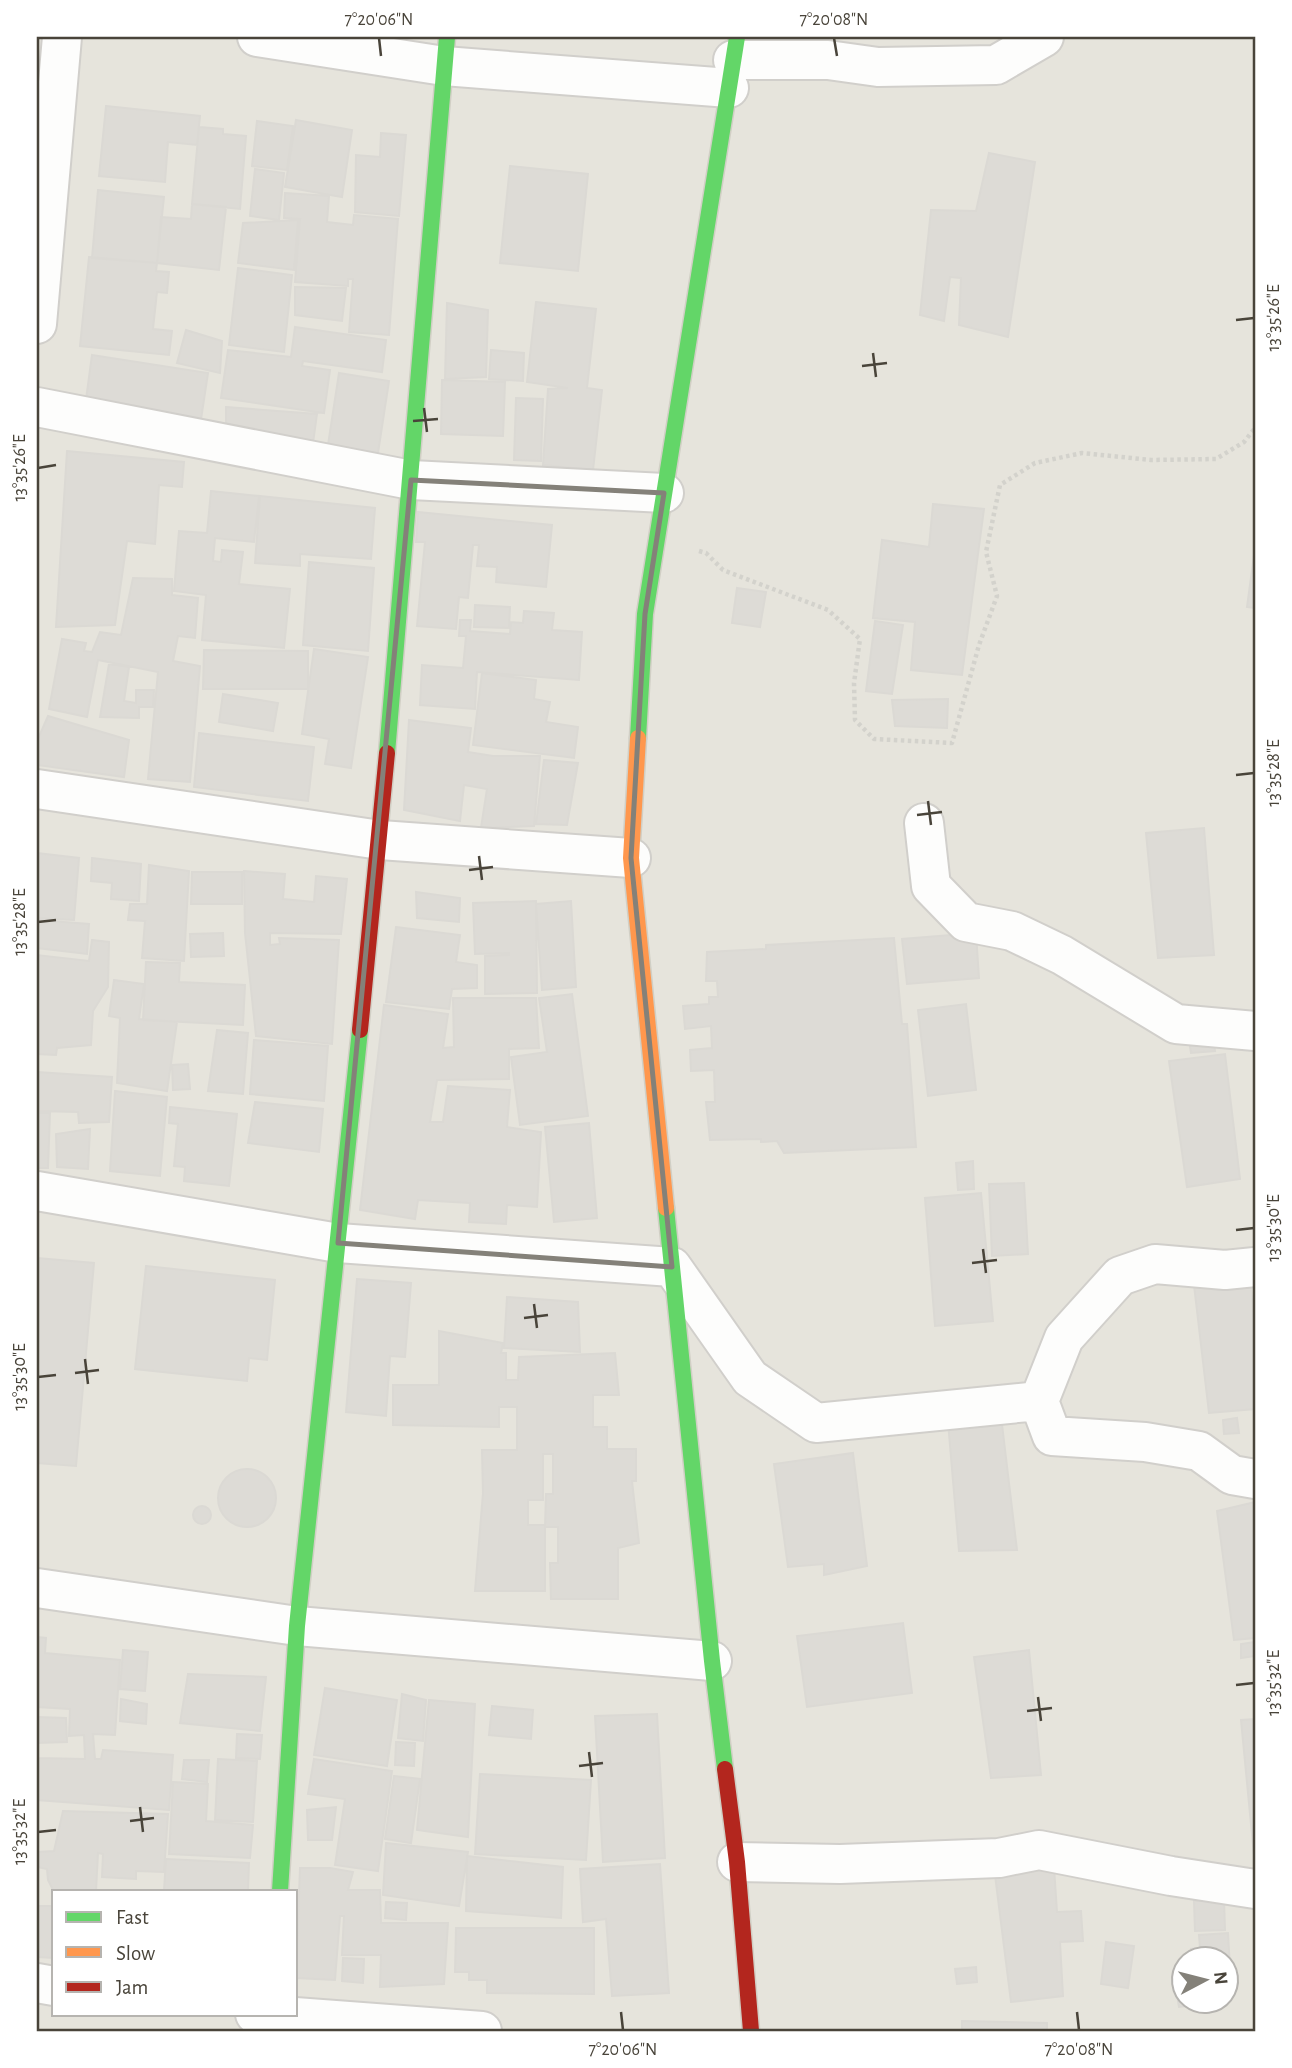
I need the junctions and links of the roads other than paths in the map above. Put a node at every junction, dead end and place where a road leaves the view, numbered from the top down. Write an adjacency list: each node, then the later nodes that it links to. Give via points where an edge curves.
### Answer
1 (62, 37): 6 (street)
2 (257, 37): 4 (street)
3 (1044, 37): 5 (street, via 996,65)
4 (446, 51): 5 (street); 8 (street)
5 (733, 62): 9 (street)
6 (37, 324)
7 (37, 407): 8 (street)
8 (411, 480): 9 (street); 12 (street)
9 (664, 494): 13 (street, via 645,614)
10 (37, 789): 12 (street)
11 (924, 823): 14 (street, via 931,886 966,922 1013,931 1176,1024)
12 (380, 840): 13 (street); 16 (street)
13 (631, 858): 17 (street)
14 (1255, 1031)
15 (37, 1191): 16 (street)
16 (338, 1243): 17 (street); 22 (street)
17 (671, 1267): 19 (street, via 750,1378 816,1423); 23 (street)
18 (1255, 1267): 19 (street, via 1155,1264 1120,1276 1064,1338)
19 (1039, 1401): 20 (street, via 1052,1436 1199,1451 1232,1475)
20 (1255, 1479)
21 (37, 1588): 22 (street)
22 (297, 1626): 23 (street); 26 (street)
23 (712, 1661): 24 (street)
24 (737, 1862): 25 (street, via 986,1859 1039,1850); 29 (street)
25 (1255, 1889)
26 (280, 1890)
27 (268, 2019): 28 (street)
28 (482, 2031)
29 (751, 2031)

